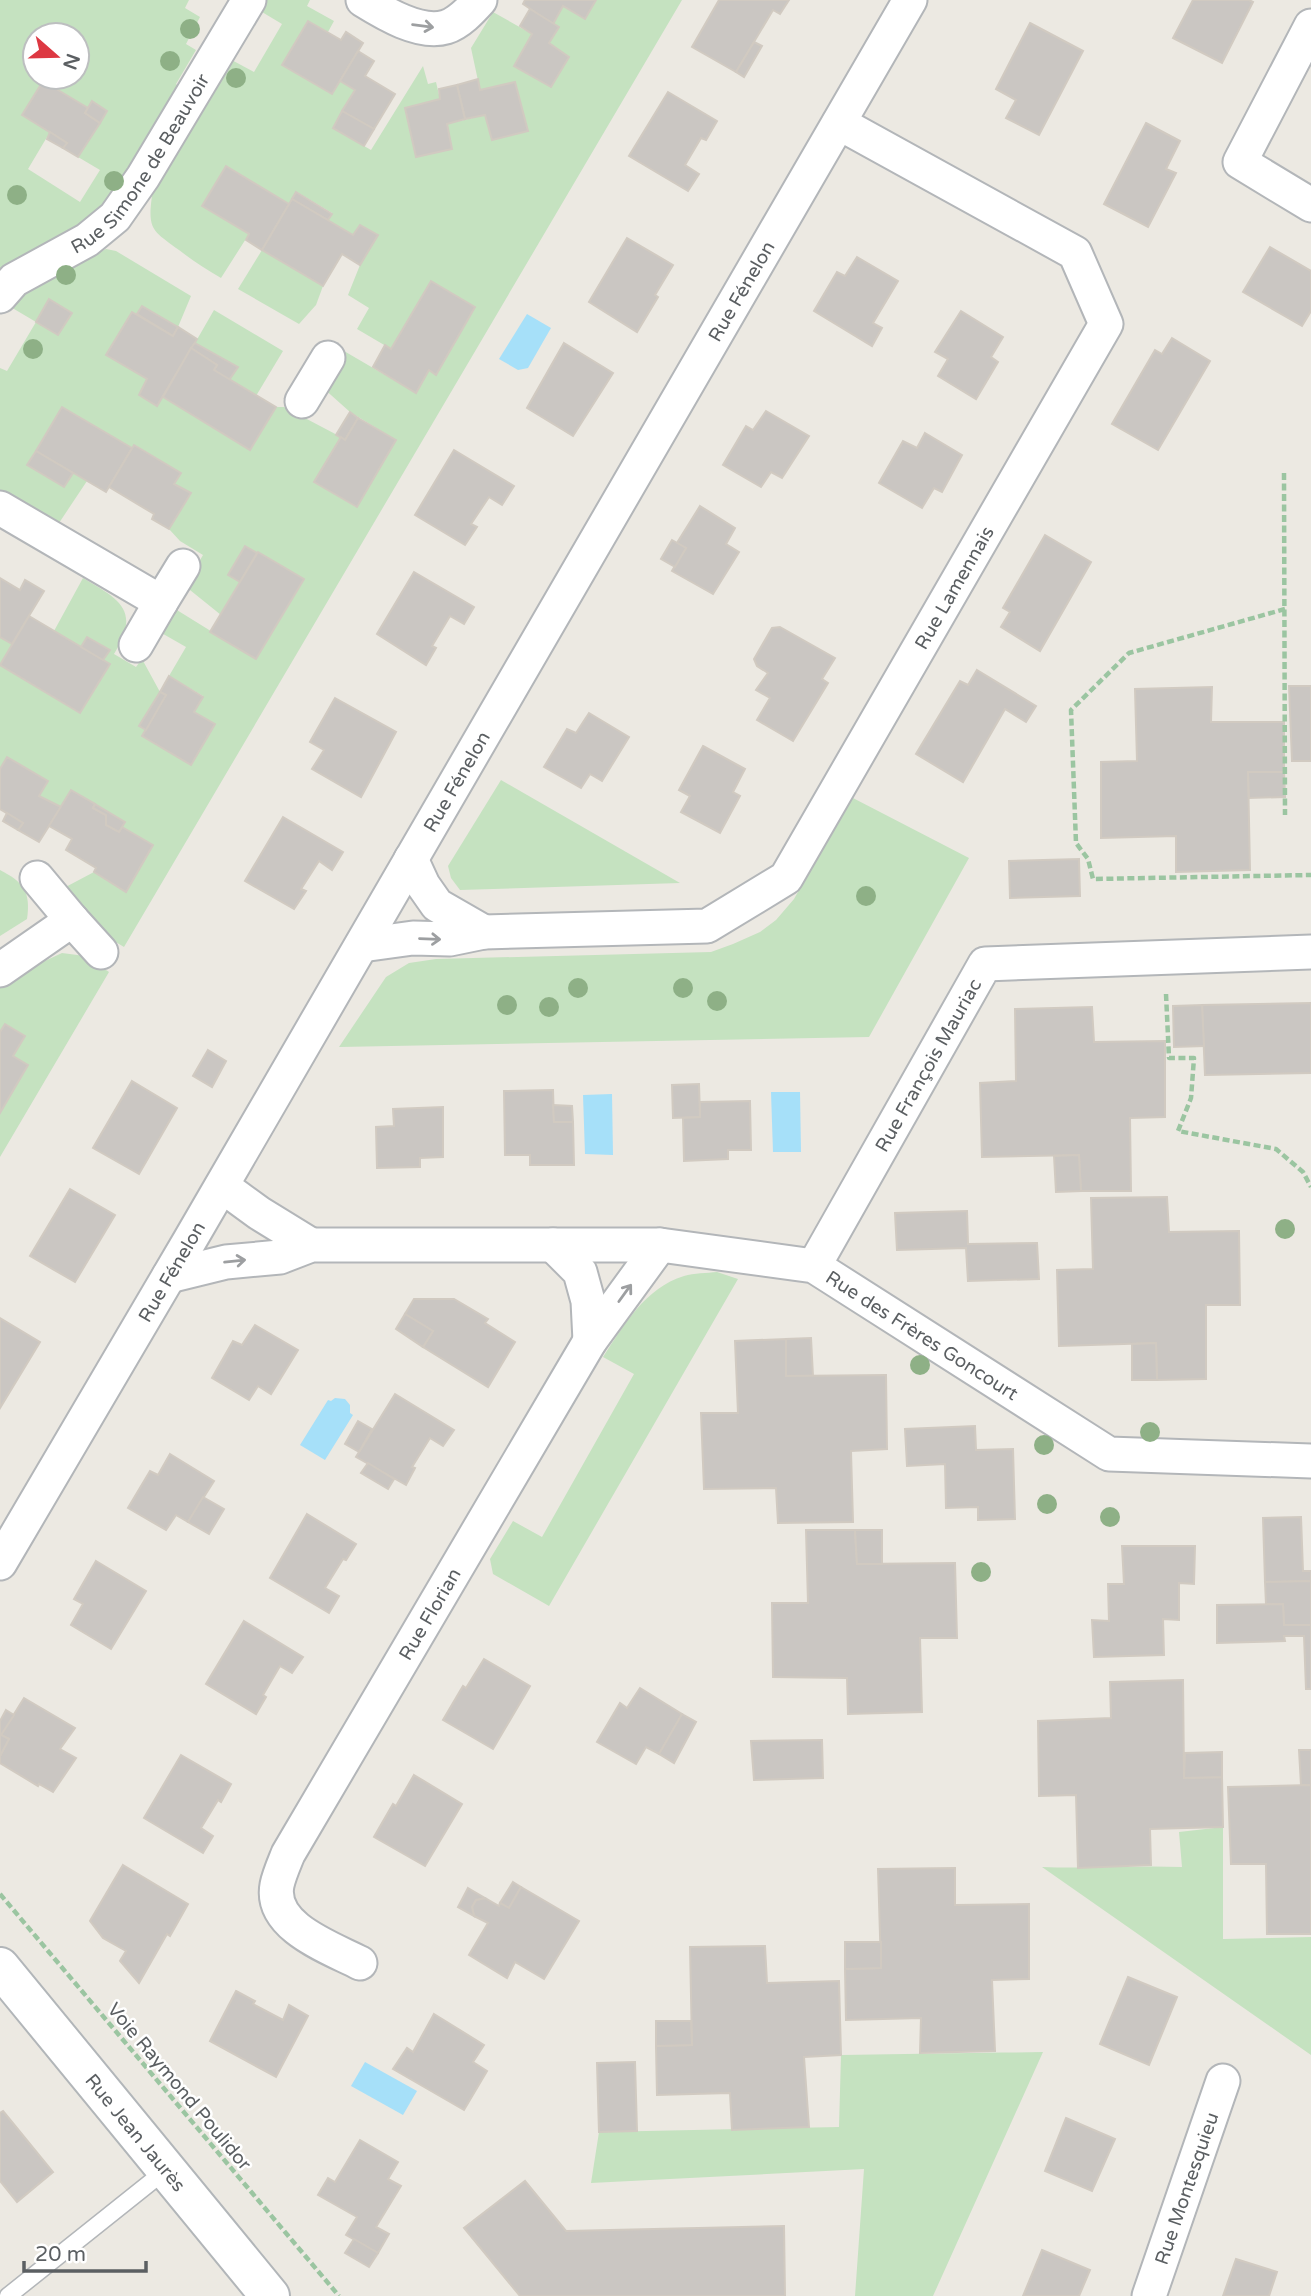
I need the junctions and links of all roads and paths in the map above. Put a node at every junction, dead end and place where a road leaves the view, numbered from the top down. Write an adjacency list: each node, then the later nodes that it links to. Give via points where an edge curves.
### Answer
1 (249, 0): 8 (street, Rue Simone de Beauvoir, via 115,217 87,240 14,280)
2 (363, 0): 3 (street, one-way to 3, via 419,27 445,28)
3 (480, 0)
4 (910, 0): 6 (street, Rue Fénelon)
5 (1311, 26): 7 (street, via 1240,162)
6 (839, 123): 18 (street, Rue Fénelon); 22 (street, Rue Lamennais, via 1075,253 1106,324 786,878 707,926)
7 (1311, 205)
8 (0, 296)
9 (328, 358): 10 (street)
10 (302, 401)
11 (1284, 473): 15 (path)
12 (0, 508): 14 (street)
13 (183, 566): 14 (street)
14 (161, 602): 16 (street)
15 (1284, 609): 17 (path); 19 (path, via 1129,653 1071,710 1076,844 1088,859 1093,878)
16 (136, 645)
17 (1285, 815)
18 (411, 859): 22 (street, via 437,905); 23 (street, Rue Fénelon)
19 (1311, 875)
20 (37, 878): 21 (street)
21 (72, 920): 25 (street); 27 (street)
22 (484, 932): 23 (street, one-way to 22)
23 (362, 945): 28 (street, Rue Fénelon)
24 (1311, 951): 26 (street, Rue François Mauriac)
25 (100, 952)
26 (1165, 957): 29 (path, via 1168,1058 1194,1058 1191,1098 1178,1131 1276,1149 1303,1172); 33 (street, Rue François Mauriac, via 985,964)
27 (0, 970)
28 (222, 1186): 30 (street); 34 (street, Rue Fénelon)
29 (1311, 1187)
30 (311, 1245): 31 (street, Rue des Frères Goncourt); 34 (street, one-way to 30, via 226,1262 280,1257)
31 (553, 1245): 32 (street, Rue des Frères Goncourt); 35 (street, via 580,1272 588,1300)
32 (660, 1245): 33 (street, Rue des Frères Goncourt); 35 (street, Rue Florian, one-way to 32)
33 (814, 1266): 36 (street, Rue des Frères Goncourt, via 1109,1454)
34 (169, 1276): 37 (street, Rue Fénelon)
35 (590, 1341): 39 (street, Rue Florian, via 288,1854 276,1887 279,1908 296,1929)
36 (1311, 1461)
37 (0, 1563)
38 (0, 1894): 45 (path, Voie Raymond Poulidor)
39 (360, 1963)
40 (0, 1967): 42 (main road, Rue Jean Jaurès)
41 (1223, 2081): 46 (street, Rue Montesquieu)
42 (166, 2170): 43 (lane); 44 (main road, Rue Jean Jaurès)
43 (8, 2296)
44 (270, 2296)
45 (339, 2296)
46 (1149, 2296)

